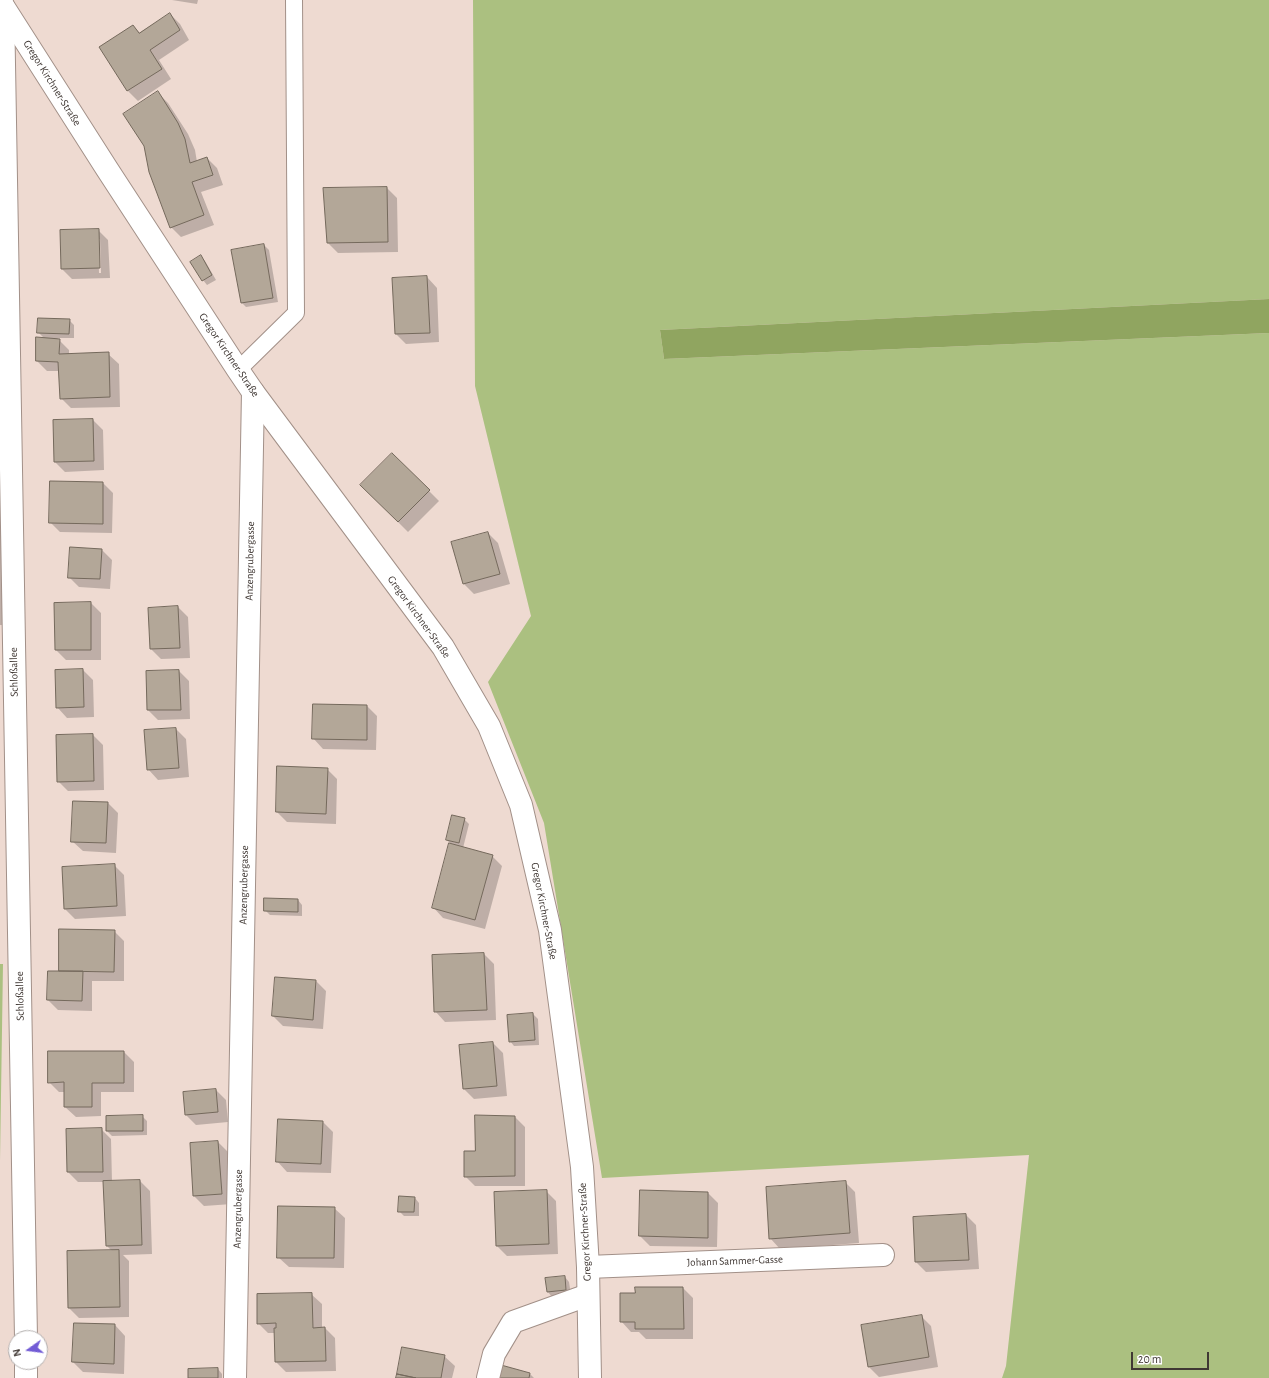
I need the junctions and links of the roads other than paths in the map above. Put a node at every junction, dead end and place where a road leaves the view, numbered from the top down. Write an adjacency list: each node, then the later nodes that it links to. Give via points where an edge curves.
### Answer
1 (294, 0): 3 (lane, via 296,313)
2 (2, 3): 3 (street, Gregor Kirchner-Straße, via 102,163); 8 (street, Schloßallee)
3 (238, 370): 4 (street, Gregor Kirchner-Straße)
4 (253, 392): 6 (street, Gregor Kirchner-Straße, via 443,647 489,726 521,805 550,930 582,1167); 9 (street, Anzengrubergasse)
5 (883, 1254): 6 (street, Johann Sammer-Gasse)
6 (588, 1267): 7 (street, Gregor Kirchner-Straße)
7 (588, 1295): 10 (street, via 513,1322 494,1354); 11 (street, Gregor Kirchner-Straße)
8 (26, 1330)
9 (235, 1378)
10 (488, 1378)
11 (590, 1378)

